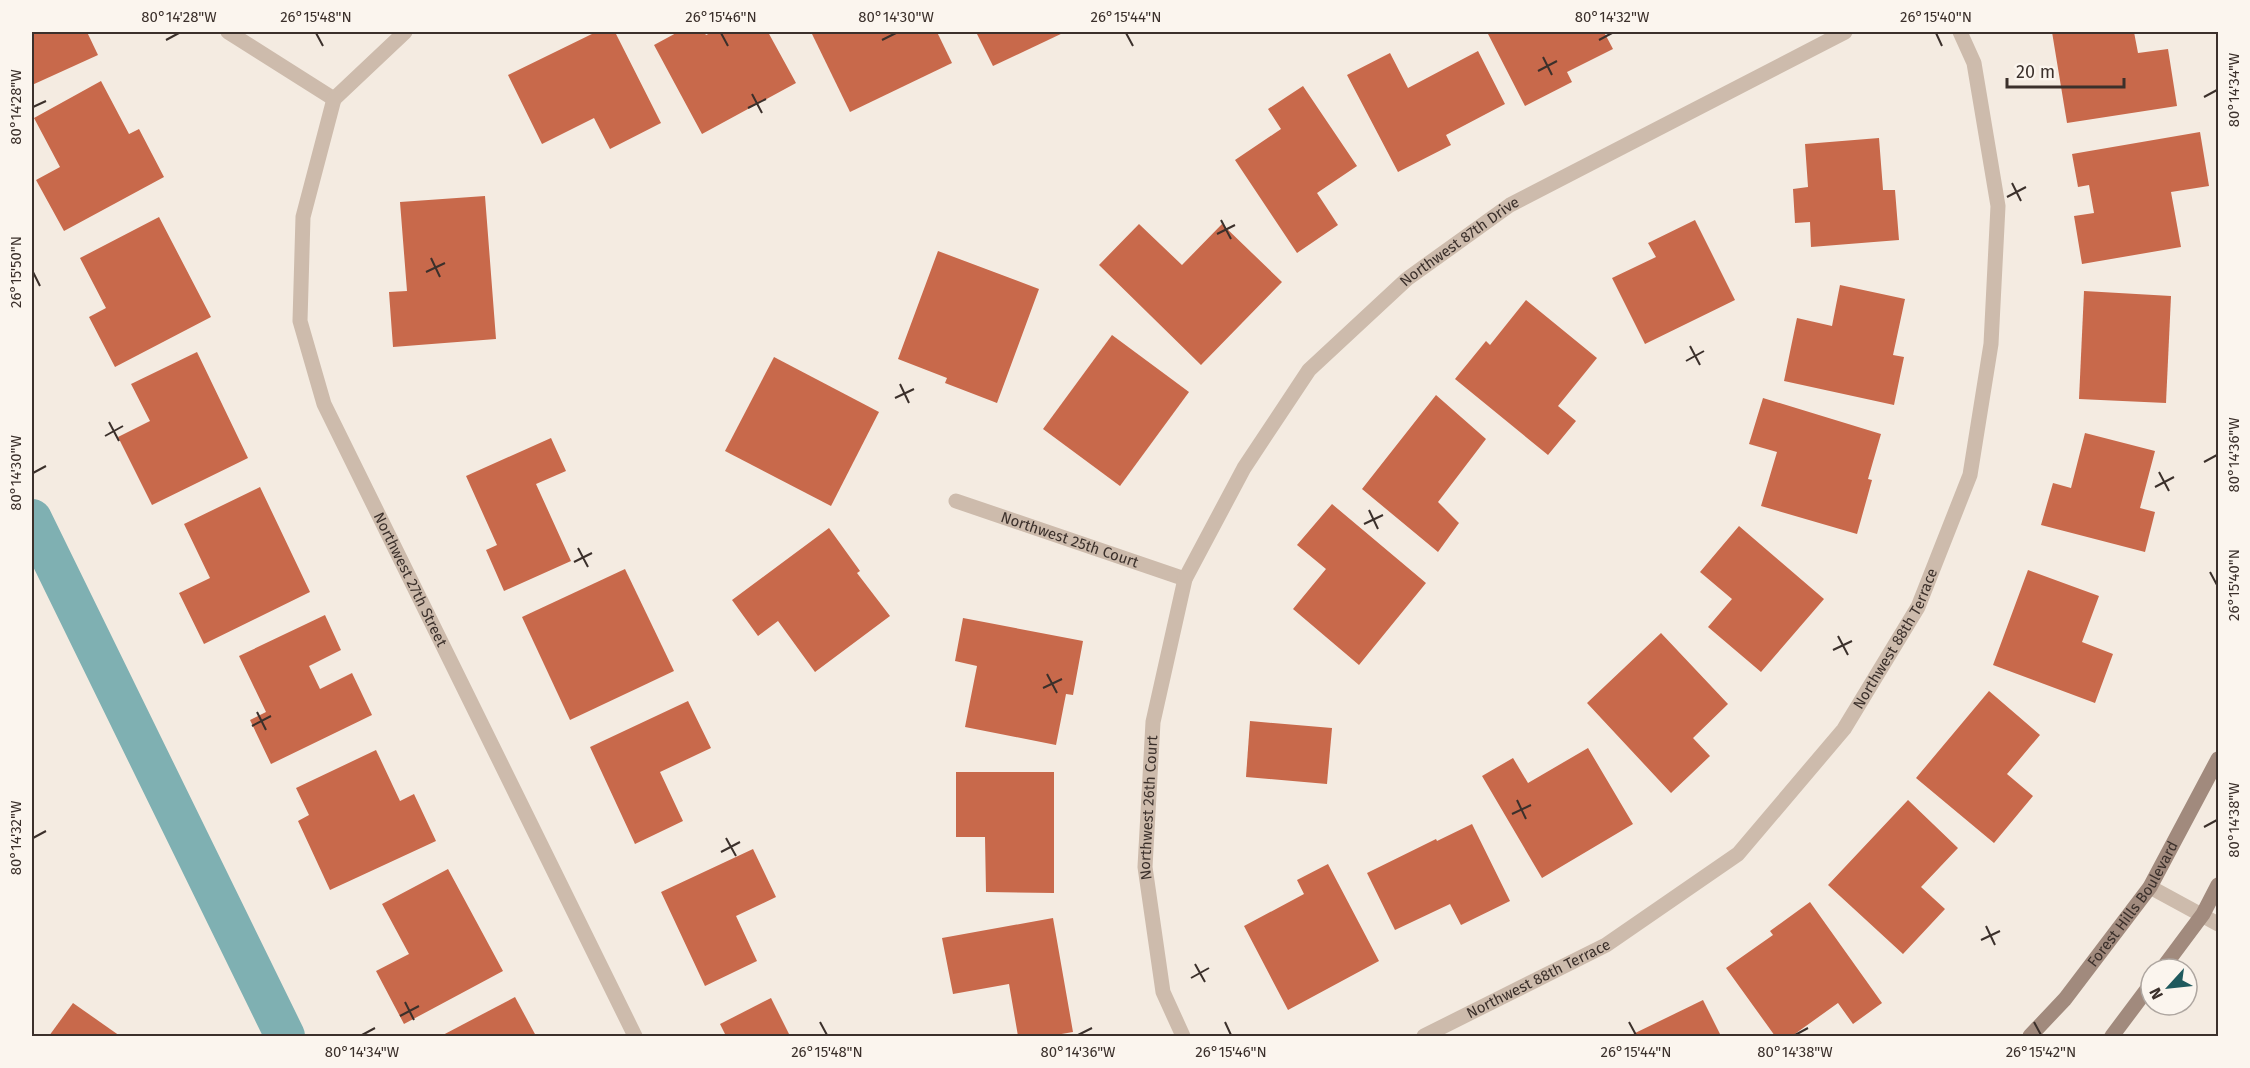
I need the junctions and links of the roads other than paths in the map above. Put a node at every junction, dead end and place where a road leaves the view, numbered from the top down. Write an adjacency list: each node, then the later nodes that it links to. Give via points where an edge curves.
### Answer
1 (228, 32): 5 (street)
2 (405, 32): 5 (street)
3 (1845, 32): 7 (street, Northwest 87th Drive, via 1510,205 1407,279 1310,370 1244,468)
4 (1960, 32): 17 (street, Northwest 88th Terrace, via 1974,63 1998,206 1990,344 1970,475 1918,607 1844,729 1738,854 1606,945)
5 (334, 99): 15 (street, Northwest 27th Street, via 303,217 300,321 324,404)
6 (956, 501): 7 (street, Northwest 25th Court)
7 (1185, 579): 16 (street, Northwest 26th Court, via 1153,722 1145,867 1163,992)
8 (2218, 759): 10 (street, Forest Hills Boulevard)
9 (2218, 885): 11 (street)
10 (2150, 887): 11 (street); 18 (street, Forest Hills Boulevard, via 2065,999)
11 (2203, 914): 12 (street); 13 (street)
12 (2218, 924)
13 (2172, 957)
14 (2139, 1000): 19 (street)
15 (635, 1036)
16 (1183, 1036)
17 (1424, 1036)
18 (2030, 1036)
19 (2112, 1036)

